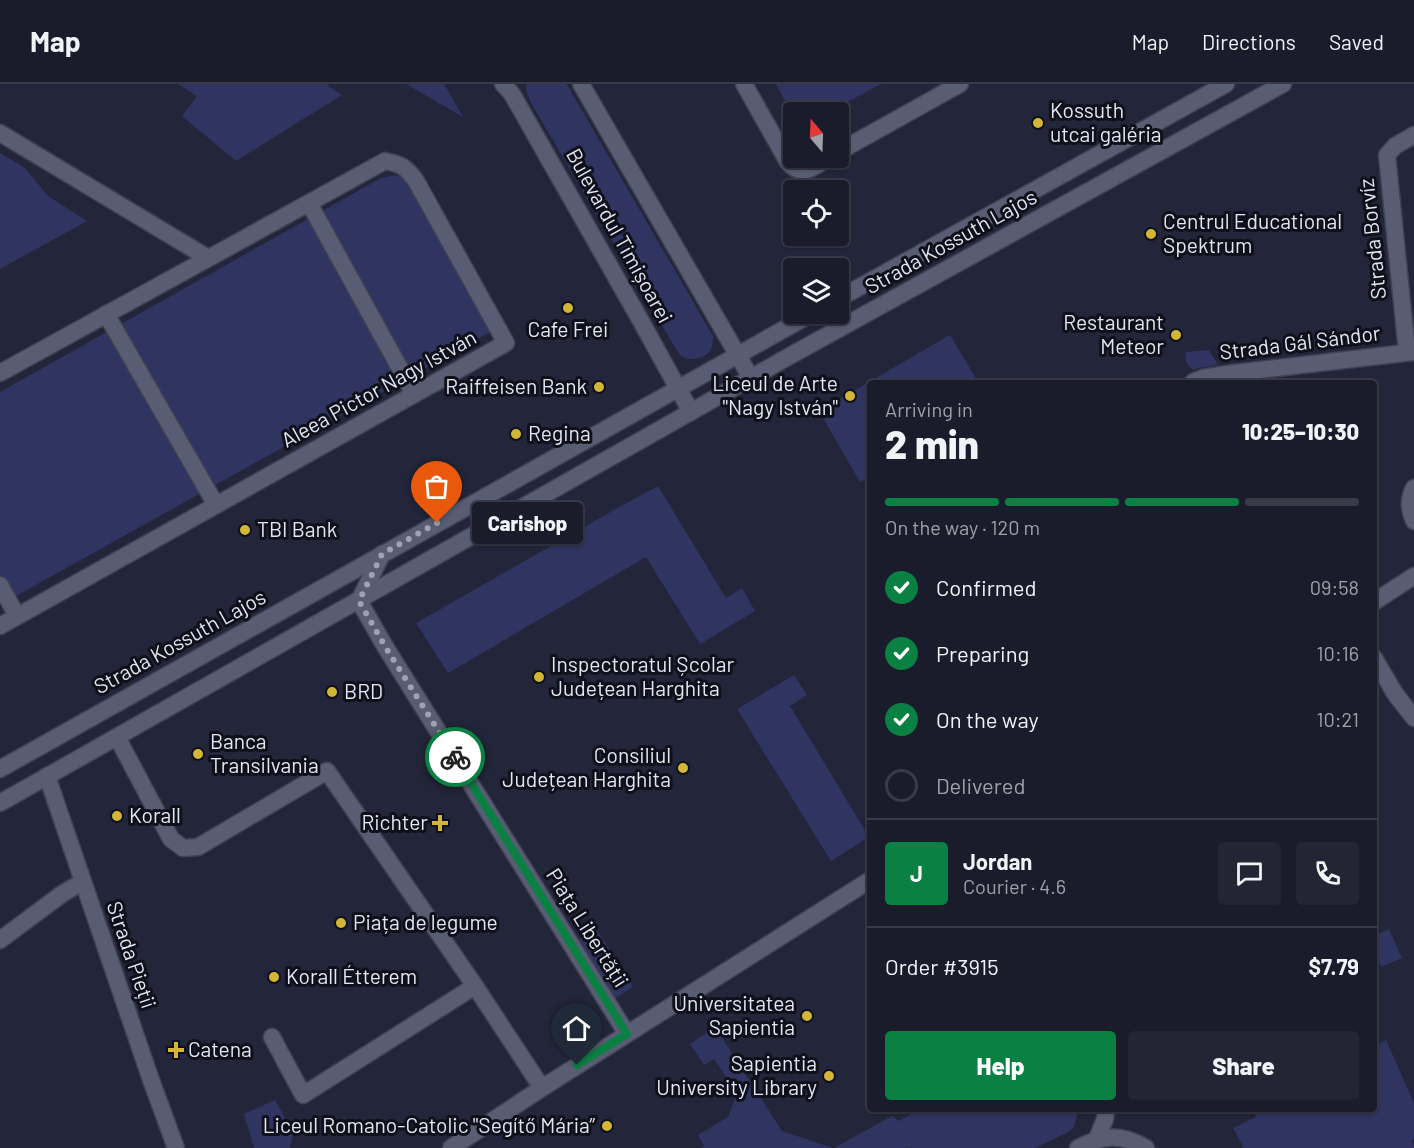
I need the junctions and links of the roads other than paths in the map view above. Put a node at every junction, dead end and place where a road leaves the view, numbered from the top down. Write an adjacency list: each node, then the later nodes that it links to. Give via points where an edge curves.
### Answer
1 (581, 84): 21 (street, Bulevardul Timișoarei)
2 (744, 84): 10 (street)
3 (960, 84): 9 (street)
4 (1226, 84): 13 (street, Strada Kossuth Lajos)
5 (1283, 84): 15 (street, Strada Kossuth Lajos)
6 (509, 87): 25 (street, Bulevardul Timișoarei)
7 (0, 133): 16 (street)
8 (1414, 135): 20 (street, Strada Borvíz, via 1387,155)
9 (849, 146)
10 (783, 153)
11 (793, 168): 12 (street)
12 (809, 168)
13 (1015, 201): 15 (street); 17 (street, Strada Kossuth Lajos)
14 (309, 203): 16 (street, Aleea Pictor Nagy István); 26 (street); 26 (street, Aleea Pictor Nagy István, via 385,161 399,164 416,181 506,343)
15 (1043, 216): 23 (street, Strada Kossuth Lajos)
16 (208, 258): 18 (street, Aleea Pictor Nagy István)
17 (849, 293)
18 (106, 314): 22 (street, Aleea Pictor Nagy István); 29 (street)
19 (793, 324): 21 (street, Strada Kossuth Lajos)
20 (1411, 352): 24 (street, Strada Gál Sándor)
21 (738, 355): 23 (street, Bulevardul Timișoarei); 25 (street, Strada Kossuth Lajos)
22 (0, 372)
23 (751, 378): 27 (street, Strada Kossuth Lajos)
24 (1198, 380)
25 (678, 388): 27 (street, Bulevardul Timișoarei); 31 (street, Strada Kossuth Lajos)
26 (414, 394): 29 (street, Aleea Pictor Nagy István)
27 (691, 412): 35 (street, Strada Kossuth Lajos)
28 (1414, 488): 30 (street, via 1409,501)
29 (216, 505): 36 (street, Aleea Pictor Nagy István)
30 (1414, 521)
31 (382, 554): 35 (street); 41 (street, Strada Kossuth Lajos)
32 (1414, 576): 34 (street)
33 (0, 585): 36 (street)
34 (1377, 600)
35 (359, 601): 40 (street, Strada Kossuth Lajos); 48 (street, Piața Libertății)
36 (17, 616): 37 (street, Aleea Pictor Nagy István)
37 (0, 626)
38 (1377, 663): 39 (street)
39 (1414, 718)
40 (117, 737): 42 (street, Strada Kossuth Lajos); 47 (street, via 171,839 183,848 198,847 327,771)
41 (0, 769)
42 (47, 776): 43 (street, Strada Kossuth Lajos); 44 (street, Strada Pieții)
43 (0, 802)
44 (82, 882): 46 (street); 53 (street, Strada Pieții)
45 (867, 882): 48 (street)
46 (0, 940)
47 (475, 986): 49 (street, via 303,1095); 50 (street)
48 (627, 1034): 50 (street)
49 (272, 1036)
50 (542, 1088): 54 (street)
51 (1106, 1112): 52 (street)
52 (1097, 1139): 55 (street); 56 (street, via 1129,1139)
53 (176, 1148)
54 (451, 1148)
55 (1078, 1148)
56 (1146, 1148)

